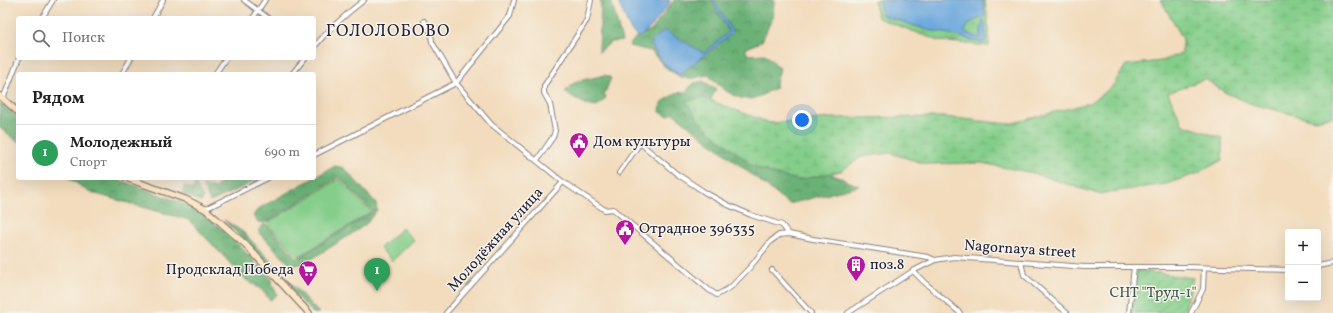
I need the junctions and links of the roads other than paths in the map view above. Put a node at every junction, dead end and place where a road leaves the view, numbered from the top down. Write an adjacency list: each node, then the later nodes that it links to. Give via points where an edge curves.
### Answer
1 (53, 0): 9 (street)
2 (163, 0): 10 (street)
3 (244, 0): 8 (street)
4 (265, 0): 8 (street)
5 (364, 0): 14 (street, via 344,15)
6 (514, 0): 22 (street, via 510,16)
7 (591, 0): 26 (street, via 587,20 544,86 555,131)
8 (258, 11): 11 (street); 12 (street)
9 (43, 16)
10 (154, 16)
11 (254, 16)
12 (265, 16)
13 (424, 21): 22 (street, via 431,33 432,42)
14 (316, 45)
15 (18, 60): 23 (street)
16 (130, 60): 19 (street)
17 (225, 60): 20 (street)
18 (303, 60): 21 (street)
19 (123, 72)
20 (216, 72)
21 (294, 72)
22 (456, 83): 25 (street); 26 (street, via 491,124)
23 (2, 97): 24 (street)
24 (16, 110)
25 (316, 154)
26 (537, 160): 30 (street)
27 (619, 173): 32 (street, via 640,143 677,174 728,206 782,224)
28 (141, 180): 31 (street)
29 (264, 180): 31 (street)
30 (563, 182): 32 (street, via 605,210 614,209 703,286 718,295 731,287 771,241 778,235); 43 (street, Молодёжная улица)
31 (205, 209): 42 (street, via 245,244)
32 (789, 234): 33 (street)
33 (936, 260): 34 (street, Nagornaya street, via 954,257); 41 (street, Nagornaya street)
34 (1021, 262): 37 (street, Nagornaya street, via 1085,267); 47 (street, via 1024,275)
35 (1333, 263): 36 (street)
36 (1321, 265)
37 (1134, 267): 38 (street, Nagornaya street); 48 (street)
38 (1204, 268): 40 (street, Nagornaya street); 49 (street, via 1203,289)
39 (772, 270): 44 (street)
40 (1285, 270)
41 (913, 271): 45 (street, Nagornaya street); 46 (street)
42 (310, 313)
43 (446, 313)
44 (811, 313)
45 (848, 313)
46 (960, 313)
47 (1067, 313)
48 (1129, 313)
49 (1191, 313)

